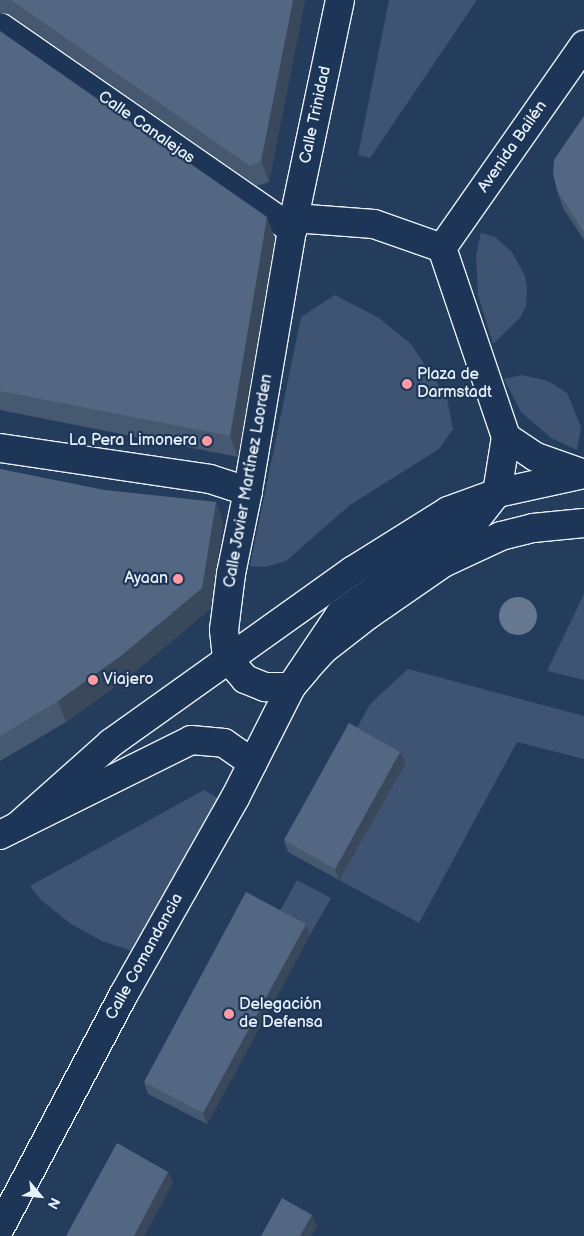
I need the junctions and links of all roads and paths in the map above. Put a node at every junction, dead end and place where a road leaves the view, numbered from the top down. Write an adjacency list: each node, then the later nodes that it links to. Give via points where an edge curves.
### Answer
1 (340, 0): 4 (street, Calle Trinidad)
2 (0, 27): 4 (street, Calle Canalejas)
3 (584, 45): 5 (street, Avenida Bailén)
4 (294, 224): 5 (street, via 374,224); 9 (street, Calle Javier Martínez Laorden)
5 (442, 248): 6 (street)
6 (506, 437): 8 (street, via 536,458); 10 (street)
7 (0, 448): 9 (street, via 210,479)
8 (584, 474): 10 (street)
9 (248, 491): 12 (street, Calle Javier Martínez Laorden, via 231,574 224,630)
10 (497, 493): 12 (street, via 448,511 352,571); 13 (street, via 474,522 456,538 403,569 340,614)
11 (584, 523): 13 (street, via 533,528 501,536 444,563 323,650)
12 (227, 658): 13 (street, via 245,680 265,686); 15 (street, via 111,743)
13 (291, 687): 14 (street, Calle Comandancia)
14 (253, 762): 15 (street, via 224,743 191,740); 16 (street, Calle Comandancia, via 124,994)
15 (9, 830)
16 (0, 1228)

